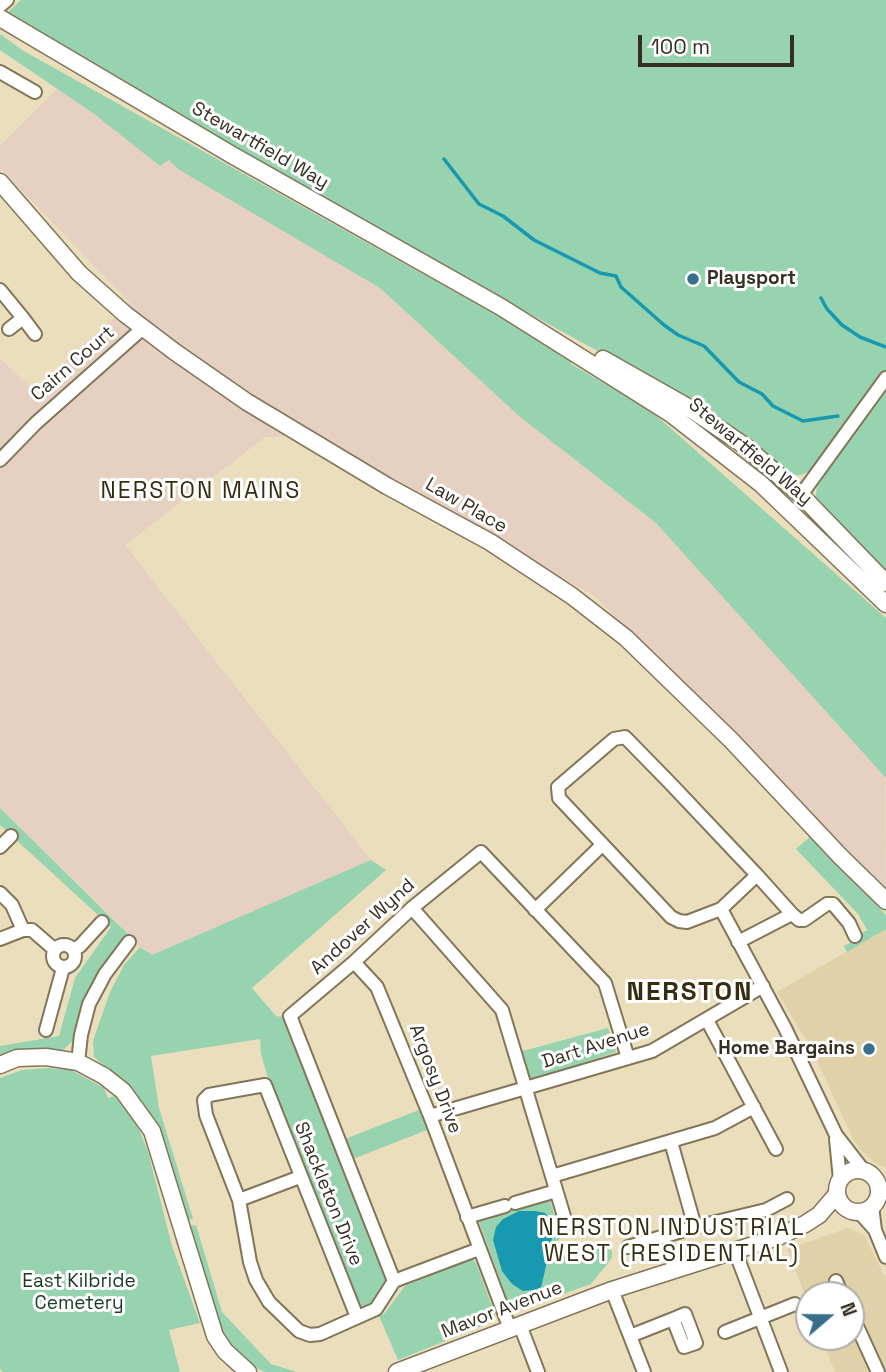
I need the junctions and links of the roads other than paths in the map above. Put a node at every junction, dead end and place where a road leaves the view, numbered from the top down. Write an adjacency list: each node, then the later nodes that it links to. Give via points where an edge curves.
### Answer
1 (7, 0): 2 (street)
2 (0, 6)
3 (0, 18): 8 (street, Stewartfield Way)
4 (0, 72): 5 (street)
5 (35, 92)
6 (0, 182): 10 (street, Law Place, via 79,273)
7 (0, 290): 9 (street)
8 (501, 307): 15 (street, Stewartfield Way, via 685,405 744,446); 17 (street, Stewartfield Way, via 671,414 724,454)
9 (23, 318): 11 (street); 12 (street)
10 (143, 328): 14 (street, Cairn Court); 23 (street, Law Place, via 247,402 572,596 626,638)
11 (9, 329)
12 (35, 334)
13 (886, 378): 15 (street)
14 (0, 460)
15 (801, 495): 16 (street, Stewartfield Way)
16 (886, 583)
17 (886, 604)
18 (11, 836): 20 (street)
19 (602, 845): 21 (street, via 557,793 621,737); 25 (street); 26 (street, via 671,917 687,922)
20 (0, 847)
21 (757, 875): 26 (street); 27 (street)
22 (0, 893): 29 (street, via 12,905)
23 (886, 901)
24 (412, 908): 25 (street, Andover Wynd, via 481,852); 36 (street, Andover Wynd); 44 (street, via 502,1010)
25 (535, 909): 41 (street, Andover Wynd, via 604,983)
26 (721, 909): 33 (street)
27 (792, 914): 30 (street, via 804,920 833,904); 33 (street)
28 (102, 922): 35 (street)
29 (23, 930): 31 (street); 34 (street, via 33,930)
30 (855, 936)
31 (0, 939)
32 (129, 942): 42 (street, via 89,1004)
33 (738, 942): 38 (street)
34 (55, 950): 35 (street, via 64,945); 37 (street, via 54,961)
35 (73, 950): 37 (street, via 75,961)
36 (354, 962): 46 (street, Argosy Drive, via 377,987); 66 (street, Andover Wynd, via 290,1016)
37 (63, 968): 40 (street)
38 (763, 986): 39 (street, Dart Avenue); 47 (street)
39 (707, 1020): 41 (street, Dart Avenue, via 652,1051); 45 (street)
40 (46, 1030)
41 (628, 1058): 44 (street, Dart Avenue)
42 (78, 1062): 43 (street, via 17,1058); 76 (street, via 122,1091 152,1131 215,1336)
43 (0, 1065)
44 (526, 1089): 46 (street, Dart Avenue); 50 (street)
45 (754, 1107): 48 (street, via 715,1128); 49 (street)
46 (430, 1116): 59 (street, Argosy Drive)
47 (836, 1135): 51 (street); 53 (street)
48 (671, 1142): 50 (street); 61 (street)
49 (776, 1149)
50 (552, 1176): 54 (street)
51 (874, 1176): 53 (street, via 851,1172); 57 (street, via 878,1187)
52 (300, 1177): 56 (street); 56 (street, Shackleton Drive, via 265,1085 216,1093 204,1100 206,1115); 69 (street, Shackleton Drive)
53 (839, 1187): 57 (street); 58 (street, Mavor Avenue)
54 (556, 1191): 59 (street); 60 (street)
55 (787, 1199): 61 (street, via 766,1210)
56 (239, 1200): 69 (street, via 250,1262 269,1302 299,1331 310,1335)
57 (868, 1204): 58 (street, Mavor Avenue); 65 (street)
58 (819, 1215): 64 (street, Mavor Avenue, via 778,1237)
59 (467, 1217): 63 (street, Argosy Drive)
60 (566, 1223)
61 (695, 1227): 62 (street)
62 (628, 1247)
63 (480, 1249): 66 (street); 72 (street, Argosy Drive)
64 (735, 1251): 67 (street, Mavor Avenue); 70 (street)
65 (886, 1256)
66 (394, 1281): 69 (street, via 380,1305)
67 (612, 1290): 72 (street, Mavor Avenue); 74 (street)
68 (795, 1304): 70 (street)
69 (357, 1317)
70 (761, 1318): 73 (street); 80 (street)
71 (673, 1319): 74 (street)
72 (515, 1327): 77 (street, Mavor Avenue); 78 (street, Argosy Drive)
73 (725, 1332)
74 (629, 1336): 79 (street)
75 (865, 1344): 81 (street)
76 (248, 1372)
77 (397, 1372)
78 (538, 1372)
79 (644, 1372)
80 (781, 1372)
81 (878, 1372)

